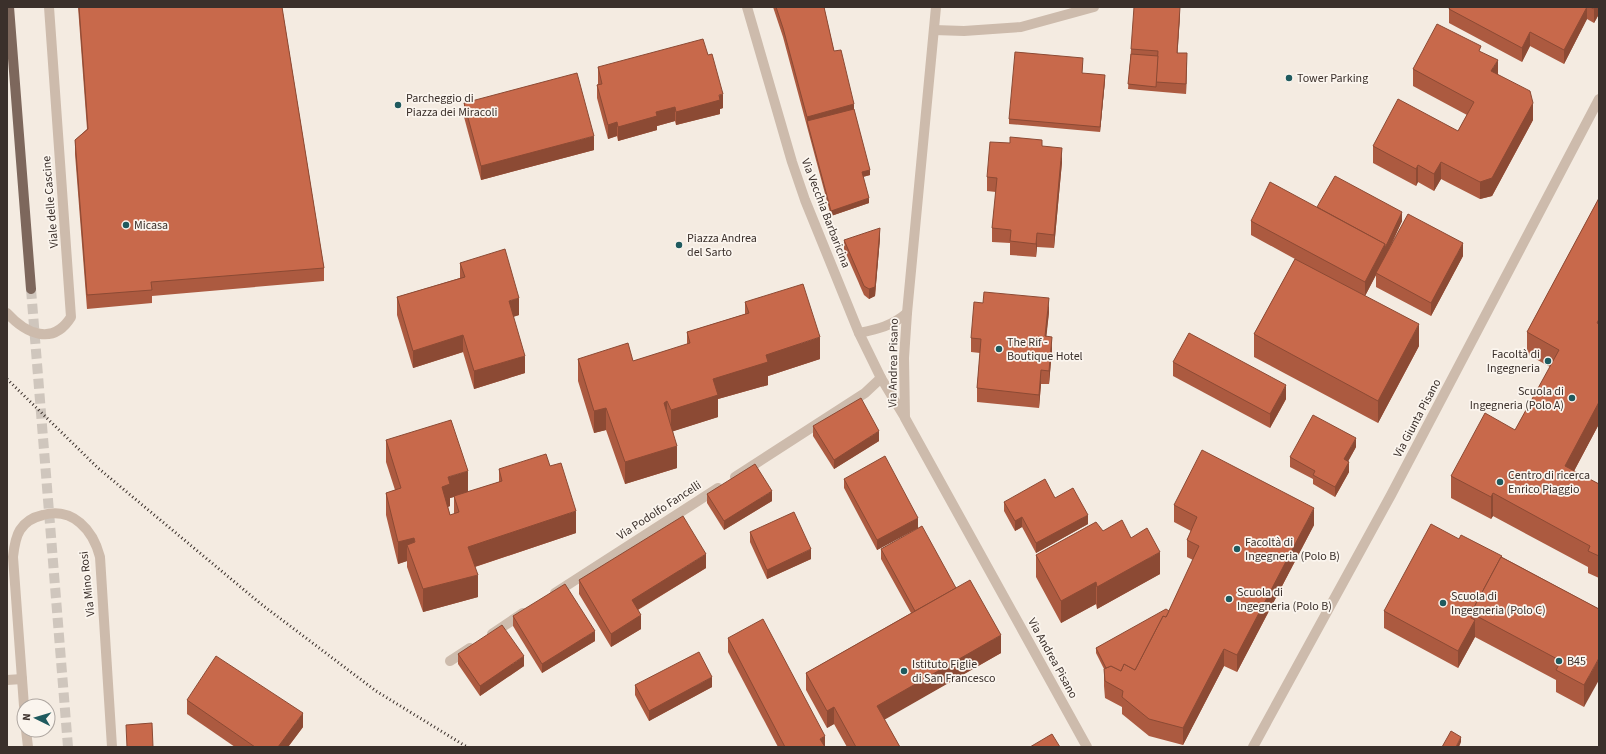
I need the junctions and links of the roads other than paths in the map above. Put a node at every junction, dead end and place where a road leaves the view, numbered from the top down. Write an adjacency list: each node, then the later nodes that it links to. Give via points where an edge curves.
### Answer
1 (9, 7): 8 (main road, Viale delle Cascine)
2 (49, 7): 9 (street, Viale delle Cascine, via 71,318 65,327 56,332 41,334 26,329)
3 (747, 7): 11 (street, Via Vecchia Barbaricina, via 794,169)
4 (936, 7): 6 (street, Via Andrea Pisano)
5 (1094, 7): 6 (street, via 1021,27 964,31)
6 (934, 30): 10 (street, Via Andrea Pisano)
7 (1599, 99): 22 (street, Via Giunta Pisano, via 1391,495)
8 (31, 289)
9 (7, 313)
10 (907, 313): 11 (street, via 897,322 883,328); 13 (street, Via Andrea Pisano, via 904,358)
11 (859, 332): 12 (street, Via Vecchia Barbaricina)
12 (881, 378): 13 (street, Via Vecchia Barbaricina); 14 (street, Via Podolfo Fancelli, via 865,393)
13 (905, 418): 21 (street, Via Andrea Pisano)
14 (543, 600)
15 (530, 609): 16 (street)
16 (450, 661)
17 (7, 680): 18 (street)
18 (22, 680): 19 (street, Via Mino Rosi); 20 (street, Via Mino Rosi, via 13,557 15,543 20,529 27,522 40,516 60,513 78,521 91,534 100,557)
19 (23, 698)
20 (112, 747)
21 (1086, 747)
22 (1253, 747)

